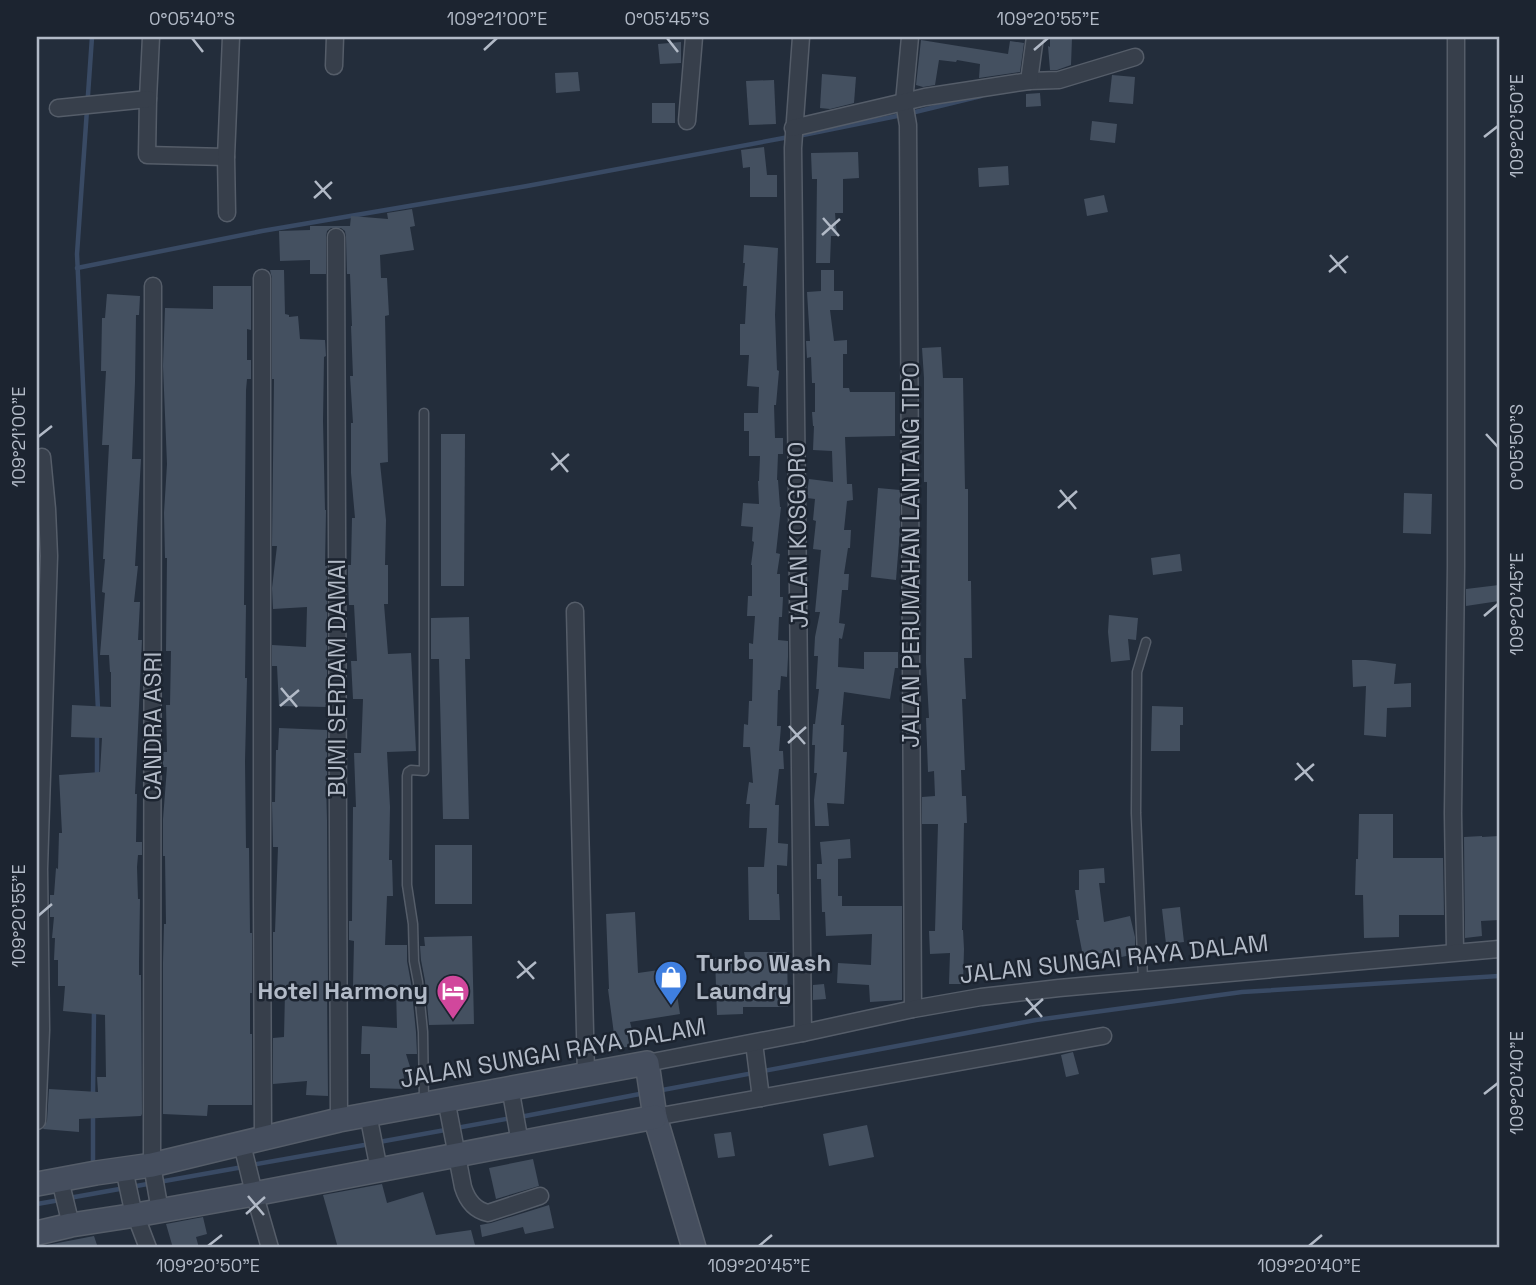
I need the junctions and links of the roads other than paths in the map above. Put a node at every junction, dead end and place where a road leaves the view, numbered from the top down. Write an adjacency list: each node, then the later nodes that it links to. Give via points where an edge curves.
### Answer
1 (151, 37): 12 (street)
2 (231, 37): 17 (street)
3 (335, 37): 10 (street)
4 (694, 37): 15 (street)
5 (801, 37): 16 (street, JALAN KOSGORO)
6 (910, 37): 13 (street, JALAN PERUMAHAN LANTANG TIPO)
7 (1035, 37): 11 (street)
8 (1457, 37): 27 (street)
9 (1135, 57): 11 (street, via 1059,80)
10 (334, 65)
11 (1029, 81): 13 (street)
12 (148, 99): 14 (street); 17 (street, via 147,155)
13 (904, 103): 16 (street); 29 (street, JALAN PERUMAHAN LANTANG TIPO, via 908,125)
14 (58, 108)
15 (687, 121)
16 (793, 129): 30 (street, JALAN KOSGORO)
17 (226, 157): 18 (street)
18 (227, 213)
19 (336, 237): 39 (street, BUMI SERDAM DAMAI)
20 (262, 278): 43 (street, via 262,910)
21 (153, 286): 46 (street, CANDRA ASRI)
22 (424, 414): 37 (lane, via 424,771 411,770 407,776 407,885 423,1032)
23 (42, 457): 40 (street, via 49,555)
24 (575, 611): 34 (street)
25 (1146, 642): 28 (lane, via 1137,672 1136,813)
26 (1499, 949): 27 (street, JALAN SUNGAI RAYA DALAM)
27 (1455, 952): 28 (street, JALAN SUNGAI RAYA DALAM)
28 (1143, 981): 29 (street, JALAN SUNGAI RAYA DALAM, via 981,997)
29 (914, 1009): 30 (street, JALAN SUNGAI RAYA DALAM)
30 (803, 1033): 32 (street, JALAN SUNGAI RAYA DALAM)
31 (1103, 1037): 35 (street)
32 (755, 1048): 33 (street, JALAN SUNGAI RAYA DALAM); 35 (street)
33 (648, 1069): 34 (street, JALAN SUNGAI RAYA DALAM); 38 (street)
34 (586, 1074): 36 (street, JALAN SUNGAI RAYA DALAM)
35 (761, 1095): 38 (street)
36 (512, 1096): 37 (street, JALAN SUNGAI RAYA DALAM); 42 (street)
37 (440, 1106): 41 (street, JALAN SUNGAI RAYA DALAM); 44 (street)
38 (654, 1110): 42 (street); 58 (street)
39 (339, 1119): 41 (street, JALAN SUNGAI RAYA DALAM); 43 (street, JALAN SUNGAI RAYA DALAM)
40 (37, 1121)
41 (369, 1121): 45 (street)
42 (520, 1140): 44 (street)
43 (250, 1145): 46 (street, JALAN SUNGAI RAYA DALAM); 50 (street)
44 (457, 1151): 45 (street); 51 (street, via 466,1197 480,1211 488,1213)
45 (378, 1165): 50 (street)
46 (153, 1170): 47 (street, JALAN SUNGAI RAYA DALAM); 52 (street, CANDRA ASRI)
47 (125, 1176): 48 (street, JALAN SUNGAI RAYA DALAM); 53 (street)
48 (62, 1183): 49 (street, JALAN SUNGAI RAYA DALAM); 54 (street)
49 (37, 1184)
50 (253, 1191): 52 (street); 57 (street)
51 (540, 1196)
52 (159, 1206): 53 (street)
53 (134, 1211): 54 (street); 56 (street)
54 (70, 1221): 55 (street)
55 (37, 1233)
56 (148, 1248)
57 (270, 1248)
58 (694, 1248)

